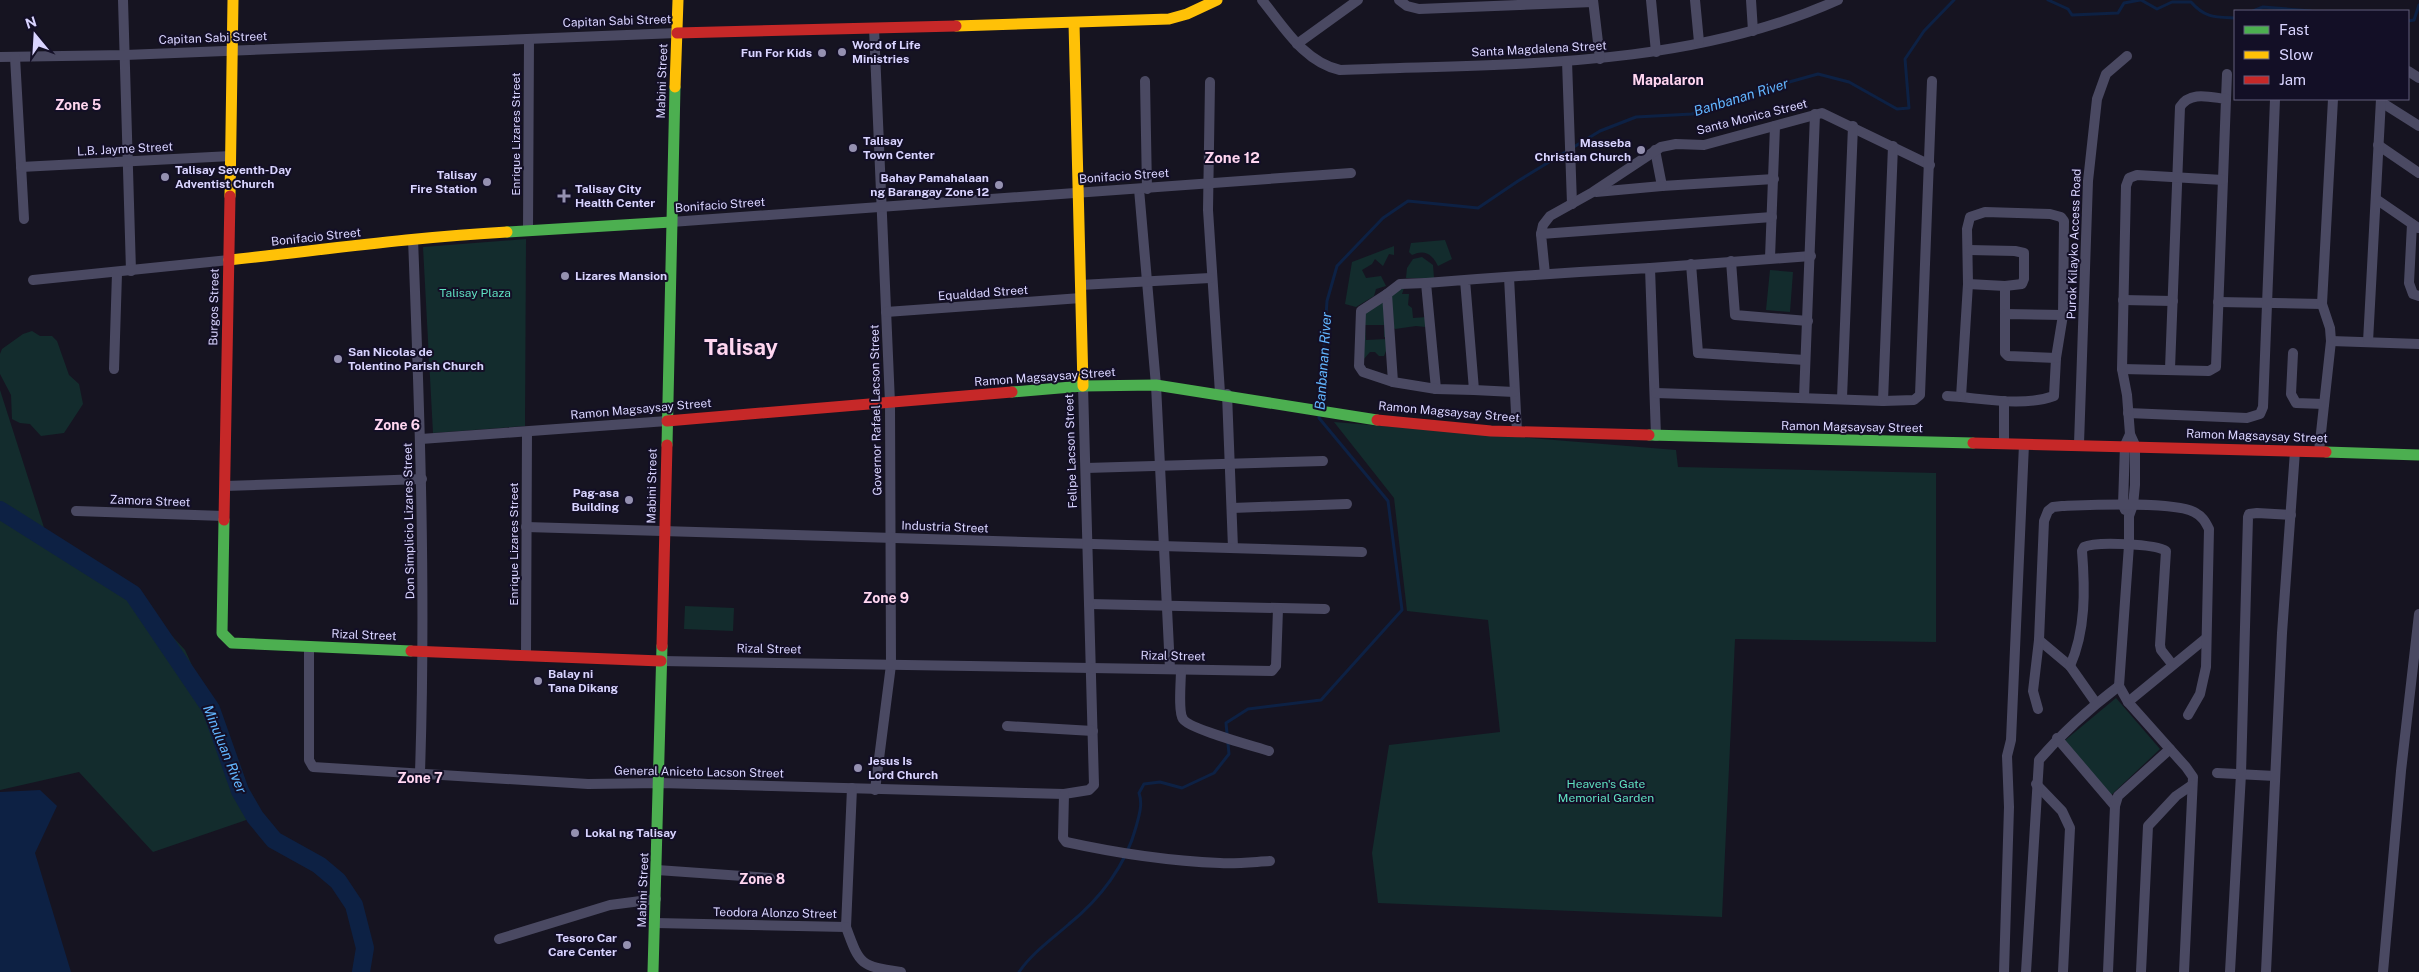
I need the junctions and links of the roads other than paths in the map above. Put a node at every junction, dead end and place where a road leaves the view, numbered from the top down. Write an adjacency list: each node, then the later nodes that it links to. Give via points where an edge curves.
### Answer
1 (123, 0): 23 (street)
2 (234, 0): 21 (main road, Burgos Street)
3 (678, 0): 17 (main road, Mabini Street)
4 (1217, 0): 14 (main road, Capitan Sabi Street, via 1169,19)
5 (1262, 0): 20 (street, Santa Magdalena Street)
6 (1358, 0): 20 (street)
7 (1399, 0): 13 (street, via 1418,9)
8 (1651, 0): 22 (street)
9 (1695, 0): 19 (street)
10 (1751, 0): 16 (street)
11 (1838, 0): 16 (street, Santa Magdalena Street)
12 (1593, 1): 13 (street); 27 (street)
13 (1535, 2)
14 (1074, 24): 15 (main road, Capitan Sabi Street); 57 (main road, Felipe Lacson Street)
15 (874, 28): 17 (main road, Capitan Sabi Street); 60 (street, Governor Rafael Lacson Street)
16 (1753, 31): 19 (street, Santa Magdalena Street)
17 (677, 33): 18 (street, Capitan Sabi Street); 63 (main road, Mabini Street)
18 (529, 39): 21 (street, Capitan Sabi Street); 65 (street, Enrique Lizares Street)
19 (1699, 42): 22 (street, Santa Magdalena Street)
20 (1297, 44): 28 (street, Santa Magdalena Street, via 1317,62 1340,70)
21 (232, 51): 23 (street, Capitan Sabi Street); 44 (main road, Burgos Street)
22 (1656, 52): 27 (street, Santa Magdalena Street)
23 (125, 55): 26 (street, Capitan Sabi Street); 45 (street)
24 (2127, 56): 132 (street, Purok Kilayko Access Road, via 2106,74 2097,100 2088,181)
25 (0, 57): 26 (street, Capitan Sabi Street)
26 (15, 57): 47 (street)
27 (1600, 60): 28 (street, Santa Magdalena Street)
28 (1568, 61): 59 (street)
29 (2227, 74): 33 (street)
30 (1932, 80): 46 (street)
31 (1145, 81): 55 (street)
32 (1210, 82): 53 (street)
33 (2226, 99): 50 (street, via 2192,96 2184,100 2180,107); 52 (street)
34 (2275, 100): 93 (street)
35 (2333, 100): 94 (street)
36 (2381, 100): 40 (street); 41 (street)
37 (1815, 114): 38 (street, Santa Monica Street); 39 (street, Santa Monica Street, via 1832,116); 69 (street)
38 (1775, 126): 43 (street, Santa Monica Street, via 1704,145 1676,144); 51 (street)
39 (1853, 126): 42 (street, Santa Monica Street); 119 (street)
40 (2419, 126)
41 (2378, 145): 49 (street); 58 (street)
42 (1892, 146): 46 (street, Santa Monica Street); 120 (street)
43 (1655, 150): 54 (street); 56 (street, Santa Monica Street)
44 (231, 156): 45 (street, L.B. Jayme Street); 71 (main road, Burgos Street)
45 (128, 161): 47 (street, L.B. Jayme Street); 75 (street)
46 (1930, 164): 120 (street, via 1922,387 1914,400)
47 (21, 167): 62 (street)
48 (1351, 173): 53 (street, Bonifacio Street)
49 (2419, 173)
50 (2177, 177): 52 (street); 90 (street, via 2138,175 2130,178 2125,195); 91 (street)
51 (1774, 179): 54 (street); 61 (street)
52 (2223, 180): 92 (street)
53 (1208, 183): 55 (street, Bonifacio Street); 79 (street)
54 (1662, 186): 56 (street)
55 (1143, 189): 57 (street, Bonifacio Street); 82 (street)
56 (1593, 192): 59 (street, Santa Monica Street)
57 (1078, 193): 60 (street, Bonifacio Street); 85 (main road, Felipe Lacson Street)
58 (2376, 199): 64 (street); 100 (street)
59 (1572, 204): 66 (street, Santa Monica Street, via 1546,220)
60 (881, 207): 63 (street, Bonifacio Street); 95 (street, Governor Rafael Lacson Street)
61 (1772, 217): 66 (street); 70 (street)
62 (24, 219)
63 (671, 222): 65 (main road, Bonifacio Street); 125 (main road, Mabini Street)
64 (2416, 226): 88 (street, via 2409,283 2413,294)
65 (528, 229): 67 (main road, Bonifacio Street)
66 (1541, 234): 77 (street)
67 (413, 239): 71 (main road, Bonifacio Street); 129 (street, Don Simplicio Lizares Street)
68 (1969, 250): 84 (street); 86 (street, via 2024,253 2022,284); 97 (street, via 1968,224 1970,217 1977,214 2050,214 2061,217 2064,227)
69 (1811, 256): 70 (street); 98 (street)
70 (1770, 258): 72 (street)
71 (229, 260): 75 (street, Bonifacio Street); 142 (main road, Burgos Street)
72 (1731, 261): 73 (street); 98 (street, via 1735,314)
73 (1691, 264): 74 (street); 104 (street, via 1698,353)
74 (1650, 268): 77 (street); 114 (street)
75 (131, 271): 76 (street, Bonifacio Street)
76 (117, 273): 80 (street, Bonifacio Street); 105 (street)
77 (1545, 274): 78 (street)
78 (1509, 277): 81 (street); 113 (street)
79 (1210, 278): 82 (street); 115 (street)
80 (32, 280)
81 (1464, 280): 83 (street); 112 (street)
82 (1145, 283): 85 (street); 109 (street)
83 (1426, 283): 87 (street, via 1400,284); 111 (street)
84 (1968, 284): 86 (street); 117 (street)
85 (1080, 285): 89 (main road, Felipe Lacson Street)
86 (2005, 286): 96 (street)
87 (1387, 294): 108 (street); 108 (street, via 1360,311 1359,366 1363,372)
88 (2419, 296)
89 (1081, 298): 95 (street, Equaldad Street); 110 (main road, Felipe Lacson Street)
90 (2123, 300): 91 (street); 106 (street)
91 (2173, 301): 107 (street)
92 (2218, 302): 93 (street); 107 (street, via 2216,367 2209,371)
93 (2266, 304): 94 (street); 124 (street, via 2265,396 2260,414 2247,418)
94 (2322, 304): 99 (street)
95 (886, 312): 122 (street, Governor Rafael Lacson Street)
96 (2005, 314): 97 (street); 103 (street, via 2004,353 2008,356)
97 (2063, 315): 103 (street)
98 (1808, 321): 104 (street)
99 (2331, 341): 100 (street); 123 (street)
100 (2368, 342): 101 (street)
101 (2419, 344)
102 (2293, 353): 123 (street, via 2293,400 2296,403)
103 (2056, 358): 121 (street, via 2054,396 2041,400)
104 (1805, 360): 118 (street)
105 (114, 369)
106 (2122, 369): 107 (street); 124 (street)
107 (2170, 370)
108 (1393, 382): 111 (street)
109 (1156, 384): 110 (main road, Ramon Magsaysay Street); 115 (main road, Ramon Magsaysay Street); 139 (street)
110 (1083, 386): 122 (main road, Ramon Magsaysay Street); 140 (street, Felipe Lacson Street)
111 (1436, 389): 112 (street)
112 (1474, 390): 113 (street)
113 (1514, 392): 127 (street)
114 (1656, 393): 118 (street); 128 (street)
115 (1223, 394): 127 (main road, Ramon Magsaysay Street, via 1404,424); 138 (street)
116 (1947, 396): 117 (street)
117 (1961, 397): 121 (street)
118 (1804, 398): 119 (street)
119 (1842, 398): 120 (street)
120 (1883, 401)
121 (2004, 401): 130 (street)
122 (890, 403): 125 (main road, Ramon Magsaysay Street); 151 (street, Governor Rafael Lacson Street)
123 (2324, 404): 135 (street)
124 (2128, 413): 133 (street)
125 (667, 420): 126 (street, Ramon Magsaysay Street); 150 (main road, Mabini Street)
126 (527, 432): 129 (street, Ramon Magsaysay Street); 149 (street, Enrique Lizares Street)
127 (1517, 432): 128 (main road, Ramon Magsaysay Street)
128 (1656, 436): 130 (main road, Ramon Magsaysay Street)
129 (421, 439): 141 (street, Don Simplicio Lizares Street)
130 (2004, 444): 131 (main road, Ramon Magsaysay Street)
131 (2024, 444): 132 (main road, Ramon Magsaysay Street); 206 (street, via 2011,740 2007,756 2009,808)
132 (2079, 444): 133 (main road, Ramon Magsaysay Street)
133 (2130, 445): 134 (main road, Ramon Magsaysay Street); 144 (street)
134 (2295, 451): 135 (main road, Ramon Magsaysay Street); 147 (street)
135 (2318, 451): 136 (main road, Ramon Magsaysay Street)
136 (2419, 455)
137 (1323, 461): 138 (street)
138 (1230, 464): 139 (street); 145 (street)
139 (1160, 466): 140 (street); 154 (street)
140 (1086, 468): 152 (street, Felipe Lacson Street)
141 (422, 479): 142 (street); 166 (street, Don Simplicio Lizares Street)
142 (224, 486): 148 (main road, Burgos Street)
143 (1347, 504): 145 (street)
144 (2128, 505): 153 (street); 163 (street, via 2185,509 2204,520 2209,536); 164 (street, via 2062,506 2048,511 2044,521)
145 (1232, 508): 155 (street)
146 (76, 511): 148 (street, Zamora Street)
147 (2291, 515): 187 (street, via 2252,513 2248,517); 188 (street)
148 (224, 516): 162 (main road, Burgos Street)
149 (526, 527): 150 (street, Industria Street); 167 (street, Enrique Lizares Street)
150 (665, 531): 151 (street, Industria Street); 168 (main road, Mabini Street)
151 (890, 538): 152 (street, Industria Street); 170 (street, Governor Rafael Lacson Street)
152 (1088, 544): 154 (street, Industria Street); 157 (street, Felipe Lacson Street)
153 (2129, 545): 169 (street, via 2152,546 2166,551 2160,645); 171 (street, via 2088,545 2082,551 2083,605 2076,652); 175 (street)
154 (1164, 546): 155 (street, Industria Street); 158 (street)
155 (1233, 548): 156 (street, Industria Street)
156 (1362, 552)
157 (1089, 604): 158 (street); 172 (street, Felipe Lacson Street)
158 (1167, 607): 159 (street); 173 (street)
159 (1278, 609): 160 (street); 174 (street, Rizal Street, via 1275,669 1272,671)
160 (1325, 609)
161 (2419, 614): 214 (street)
162 (222, 615): 165 (main road, Rizal Street, via 222,633 232,643)
163 (2204, 639): 169 (street); 179 (street, via 2206,667 2200,694)
164 (2039, 640): 171 (street); 178 (street, via 2033,691)
165 (309, 646): 166 (main road, Rizal Street); 185 (street, General Aniceto Lacson Street, via 308,760 313,767)
166 (424, 651): 167 (main road, Rizal Street); 185 (street, Don Simplicio Lizares Street)
167 (526, 655): 168 (main road, Rizal Street)
168 (661, 661): 170 (street, Rizal Street); 189 (main road, Mabini Street)
169 (2172, 664): 176 (street)
170 (891, 665): 172 (street, Rizal Street); 194 (street, Governor Rafael Lacson Street)
171 (2070, 666): 177 (street)
172 (1091, 668): 173 (street, Rizal Street); 181 (street, Felipe Lacson Street)
173 (1170, 669): 174 (street, Rizal Street)
174 (1181, 670): 184 (street, via 1182,719 1199,729)
175 (2119, 686): 176 (street); 177 (street)
176 (2128, 702): 183 (street)
177 (2096, 703): 182 (street)
178 (2038, 709)
179 (2188, 715)
180 (1007, 726): 181 (street)
181 (1093, 731): 193 (street, Felipe Lacson Street)
182 (2057, 738): 190 (street, via 2039,760); 196 (street)
183 (2170, 749): 191 (street, via 2190,772); 196 (street, via 2118,796)
184 (1269, 751)
185 (420, 772): 189 (street, General Aniceto Lacson Street, via 588,784)
186 (2217, 773): 187 (street)
187 (2241, 774): 188 (street); 212 (street)
188 (2275, 776): 213 (street)
189 (660, 783): 192 (street, General Aniceto Lacson Street); 198 (main road, Mabini Street)
190 (2036, 784): 207 (street); 208 (street, via 2062,811 2070,828)
191 (2192, 785): 210 (street, via 2176,796 2148,826); 211 (street)
192 (852, 788): 194 (street, General Aniceto Lacson Street); 202 (street, Teodora Alonzo Street)
193 (1092, 788): 195 (street, General Aniceto Lacson Street)
194 (875, 790): 195 (street, General Aniceto Lacson Street)
195 (1064, 794): 197 (street, via 1064,841 1130,854 1220,863)
196 (2115, 806): 209 (street)
197 (1270, 861)
198 (657, 870): 199 (street); 200 (main road, Mabini Street)
199 (770, 878)
200 (656, 899): 201 (main road, Mabini Street); 203 (street, via 610,905)
201 (655, 922): 202 (street, Teodora Alonzo Street); 204 (main road, Mabini Street)
202 (846, 927): 205 (street, via 857,953 870,967)
203 (499, 939)
204 (654, 972)
205 (901, 972)
206 (2004, 972)
207 (2026, 972)
208 (2063, 972)
209 (2108, 972)
210 (2142, 972)
211 (2184, 972)
212 (2230, 972)
213 (2266, 972)
214 (2382, 972)

